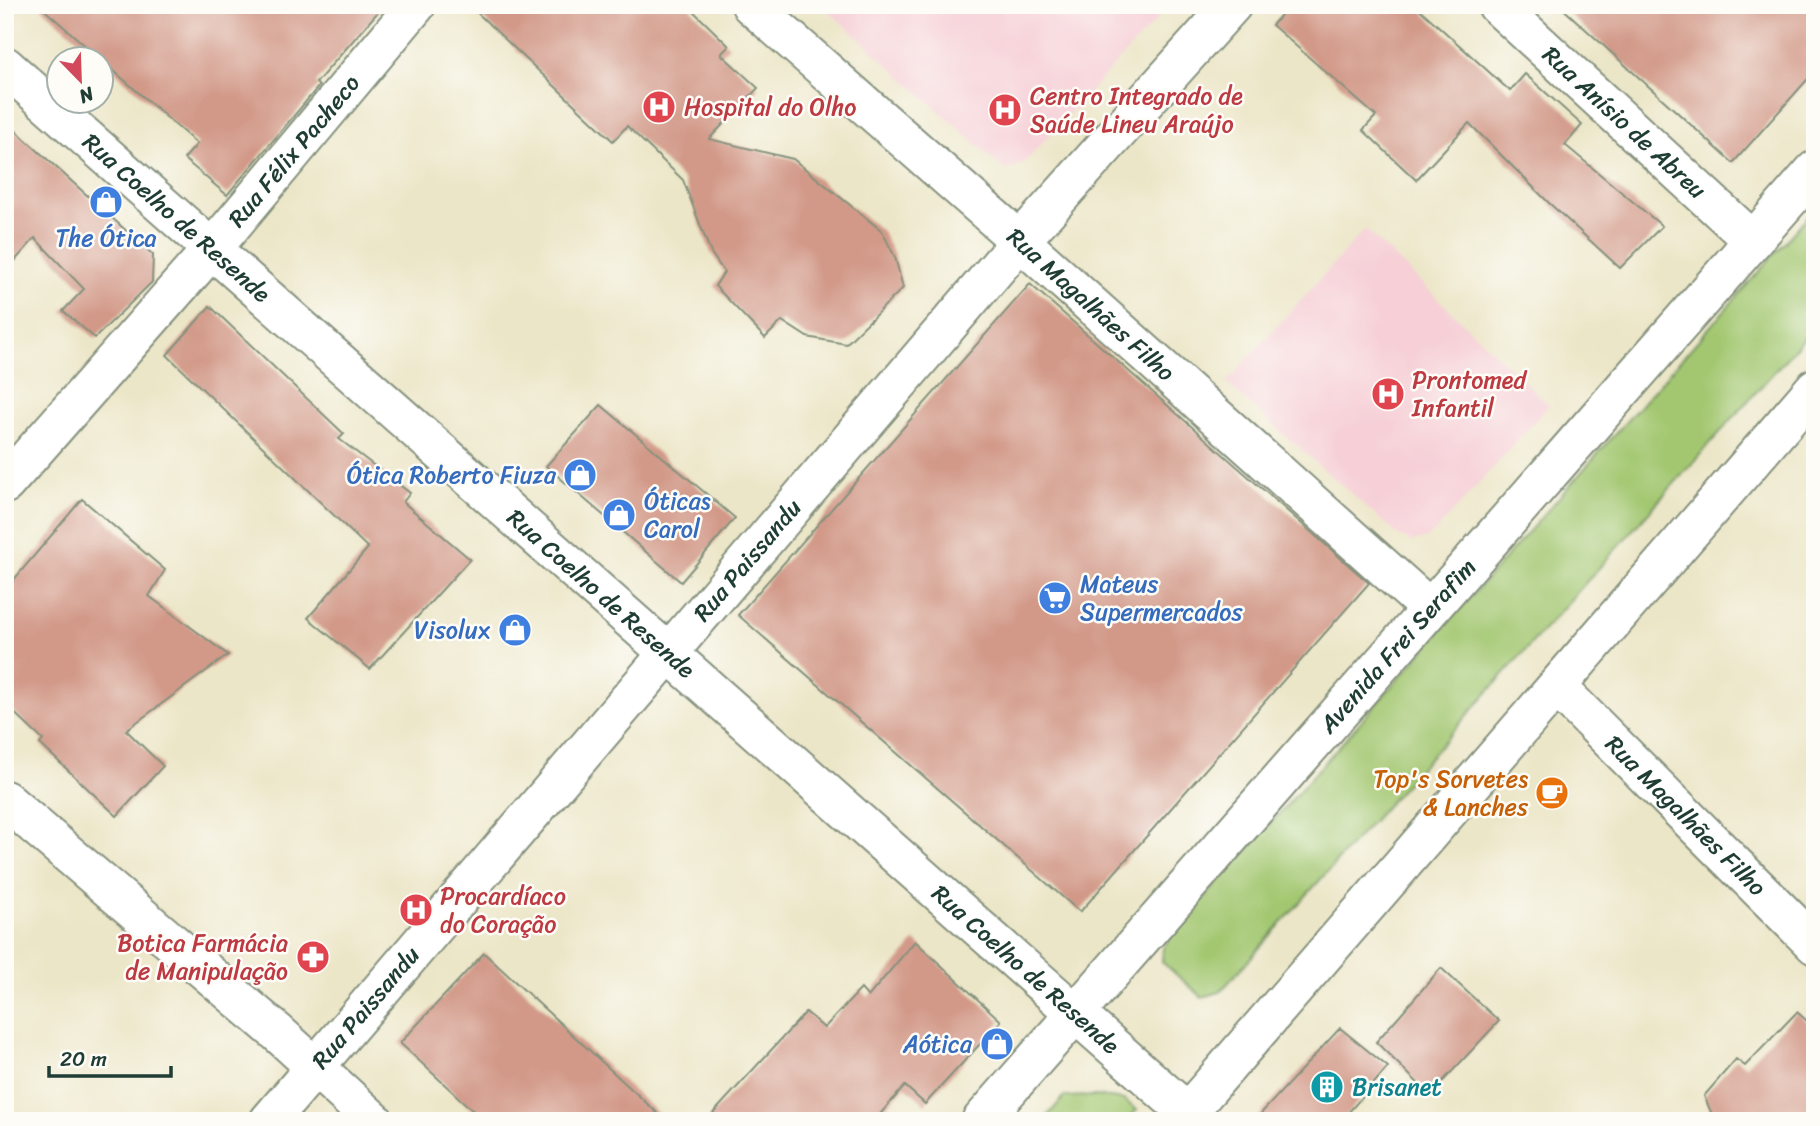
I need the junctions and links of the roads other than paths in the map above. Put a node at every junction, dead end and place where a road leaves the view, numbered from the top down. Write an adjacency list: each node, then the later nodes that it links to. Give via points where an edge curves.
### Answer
1 (416, 5): 9 (main road, Rua Félix Pacheco)
2 (751, 5): 8 (main road, Rua Magalhães Filho)
3 (1231, 5): 8 (main road, Rua Paissandu)
4 (1497, 5): 7 (main road, Rua Anísio de Abreu)
5 (5, 66): 9 (main road, Rua Coelho de Resende)
6 (1815, 170): 7 (main road, Avenida Frei Serafim)
7 (1752, 240): 12 (main road, Avenida Frei Serafim)
8 (1020, 241): 12 (main road, Rua Magalhães Filho); 13 (main road, Rua Paissandu)
9 (212, 248): 11 (main road, Rua Félix Pacheco); 13 (main road, Rua Coelho de Resende)
10 (1815, 388): 14 (main road)
11 (5, 484)
12 (1429, 608): 17 (main road, Avenida Frei Serafim)
13 (666, 652): 17 (main road, Rua Coelho de Resende); 18 (main road, Rua Paissandu)
14 (1557, 687): 16 (main road, Rua Magalhães Filho); 19 (main road)
15 (5, 800): 18 (main road)
16 (1815, 945)
17 (1074, 1015): 19 (main road, Rua Coelho de Resende); 22 (main road, Avenida Frei Serafim)
18 (315, 1068): 20 (main road, Rua Paissandu); 21 (main road)
19 (1188, 1118)
20 (269, 1121)
21 (374, 1121)
22 (981, 1121)

